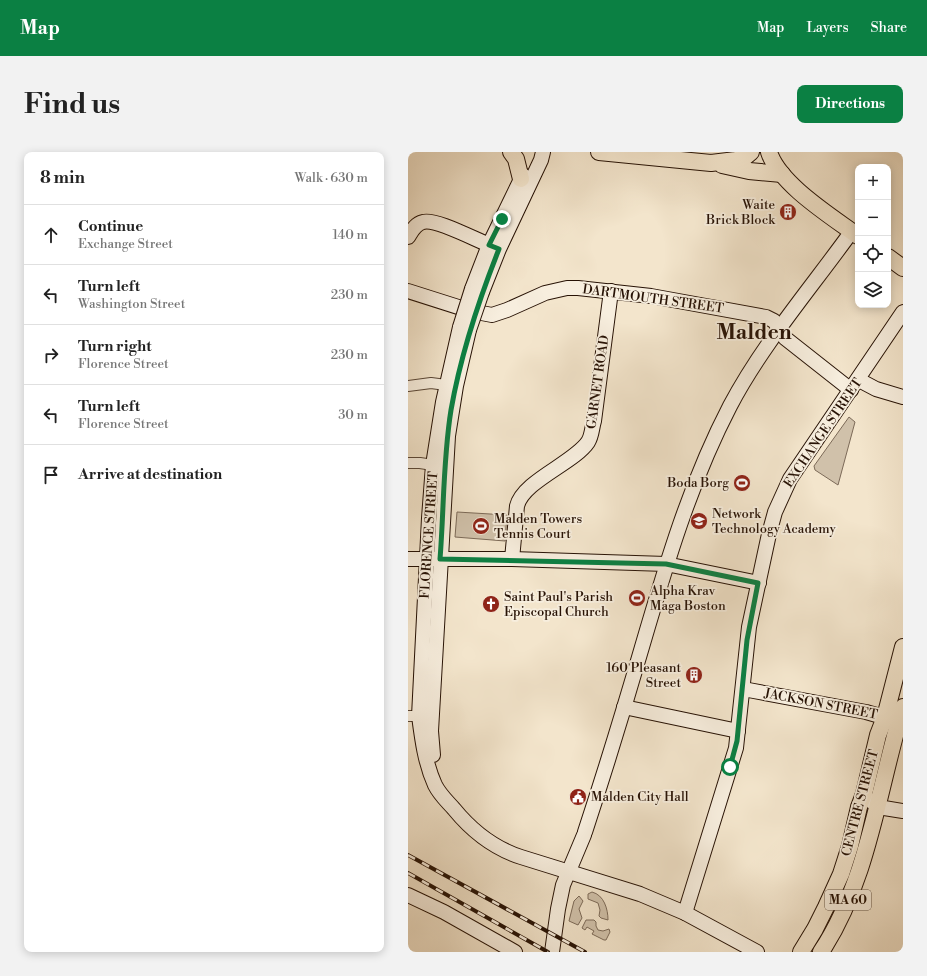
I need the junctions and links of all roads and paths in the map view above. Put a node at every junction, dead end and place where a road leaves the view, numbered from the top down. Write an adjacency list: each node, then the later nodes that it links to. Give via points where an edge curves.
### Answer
1 (511, 152): 9 (main road, via 516,159)
2 (536, 152): 9 (street, FLORENCE STREET)
3 (543, 152): 12 (street, FLORENCE STREET)
4 (600, 152): 7 (main road)
5 (751, 152): 7 (main road, via 736,160)
6 (769, 152): 8 (main road)
7 (711, 163): 8 (main road, via 749,171)
8 (782, 174): 10 (main road)
9 (521, 179): 12 (street, FLORENCE STREET)
10 (855, 233): 19 (street)
11 (408, 237): 12 (street, via 415,227 426,221 446,226)
12 (494, 247): 18 (street, FLORENCE STREET, bridge)
13 (891, 259): 14 (main road)
14 (903, 268)
15 (408, 291): 16 (street, DARTMOUTH STREET, via 492,315 556,290 578,288)
16 (611, 291): 19 (street, DARTMOUTH STREET, via 766,317 774,321); 28 (street, GARNET ROAD, via 590,436 578,451 521,496 518,502)
17 (903, 312): 21 (street, EXCHANGE STREET)
18 (464, 328): 20 (street, FLORENCE STREET); 25 (street, FLORENCE STREET, via 462,356)
19 (779, 330): 21 (street, DARTMOUTH STREET, via 785,338); 29 (street, via 737,393 714,437 687,502)
20 (446, 384): 22 (street); 25 (street, FLORENCE STREET, via 439,424)
21 (855, 385): 23 (street, DARTMOUTH STREET); 30 (street, EXCHANGE STREET, via 786,488 772,523)
22 (408, 386)
23 (903, 397)
24 (408, 463): 25 (street)
25 (439, 466): 27 (street, FLORENCE STREET)
26 (408, 559): 27 (street)
27 (434, 559): 28 (street); 32 (street, FLORENCE STREET); 33 (street, FLORENCE STREET)
28 (512, 559): 29 (street)
29 (666, 564): 30 (street); 35 (street)
30 (758, 583): 34 (street, EXCHANGE STREET, via 747,640)
31 (903, 647): 36 (main road, CENTRE STREET / MA 60)
32 (420, 683): 33 (street); 37 (street, FLORENCE STREET)
33 (435, 684): 41 (street, FLORENCE STREET, via 432,750 438,776)
34 (742, 689): 36 (street, JACKSON STREET); 38 (street, EXCHANGE STREET)
35 (624, 707): 38 (street); 43 (street, via 584,834)
36 (895, 715): 39 (main road, CENTRE STREET / MA 60, via 877,741); 40 (main road, CENTRE STREET / MA 60)
37 (414, 716): 41 (street, FLORENCE STREET, via 433,778 440,794)
38 (738, 731): 45 (street, EXCHANGE STREET, via 732,762)
39 (864, 794): 40 (street); 49 (main road, CENTRE STREET / MA 60, via 841,874 821,918)
40 (878, 806): 42 (street); 50 (main road, CENTRE STREET / MA 60, via 857,879 841,916)
41 (453, 808): 43 (street, FLORENCE STREET, via 472,830 499,848)
42 (903, 811)
43 (568, 871): 45 (street, FLORENCE STREET, via 633,892); 47 (street, via 558,909)
44 (408, 895): 46 (street)
45 (685, 913): 48 (street, FLORENCE STREET)
46 (515, 952)
47 (552, 952)
48 (757, 952)
49 (801, 952)
50 (821, 952)

